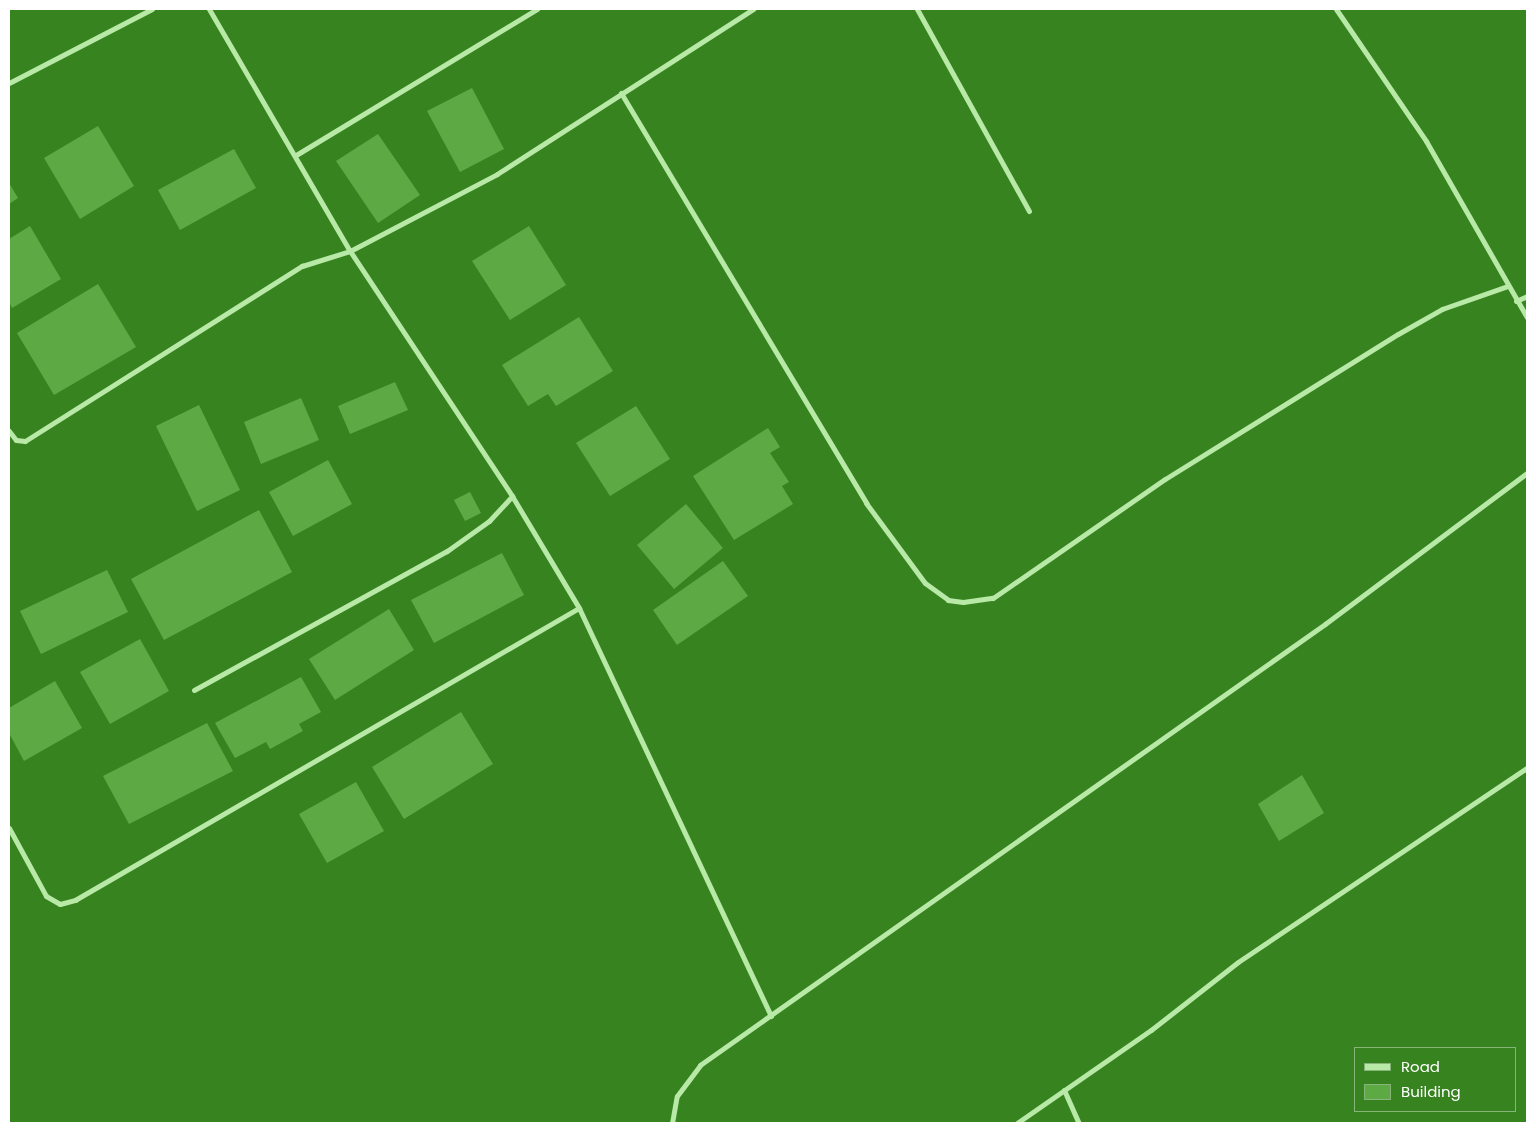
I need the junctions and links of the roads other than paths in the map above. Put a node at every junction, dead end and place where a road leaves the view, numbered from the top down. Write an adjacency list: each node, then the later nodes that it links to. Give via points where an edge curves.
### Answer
1 (152, 9): 7 (street)
2 (209, 9): 9 (street)
3 (536, 9): 9 (street)
4 (753, 9): 8 (street)
5 (917, 9): 10 (street)
6 (1336, 9): 12 (street, via 1426,141)
7 (9, 83)
8 (621, 93): 11 (street, via 497,174); 12 (street, via 866,503 925,583 948,600 964,602 993,598 1165,479 1398,334 1442,309)
9 (296, 155): 11 (street)
10 (1028, 212)
11 (350, 252): 16 (street, via 302,266 25,440 16,440); 18 (street)
12 (1508, 286): 14 (street)
13 (1527, 296): 14 (street)
14 (1516, 301): 15 (street)
15 (1527, 317)
16 (9, 431)
17 (1527, 473): 23 (street, via 1325,624)
18 (512, 496): 19 (street); 20 (street, via 489,521 447,551)
19 (579, 608): 22 (street, via 75,900 60,904 46,896); 23 (street)
20 (194, 690)
21 (1527, 768): 24 (street, via 1238,962 1151,1030)
22 (9, 828)
23 (771, 1016): 25 (street, via 700,1065 677,1096)
24 (1064, 1090): 26 (street); 27 (street)
25 (672, 1123)
26 (1017, 1123)
27 (1079, 1123)

